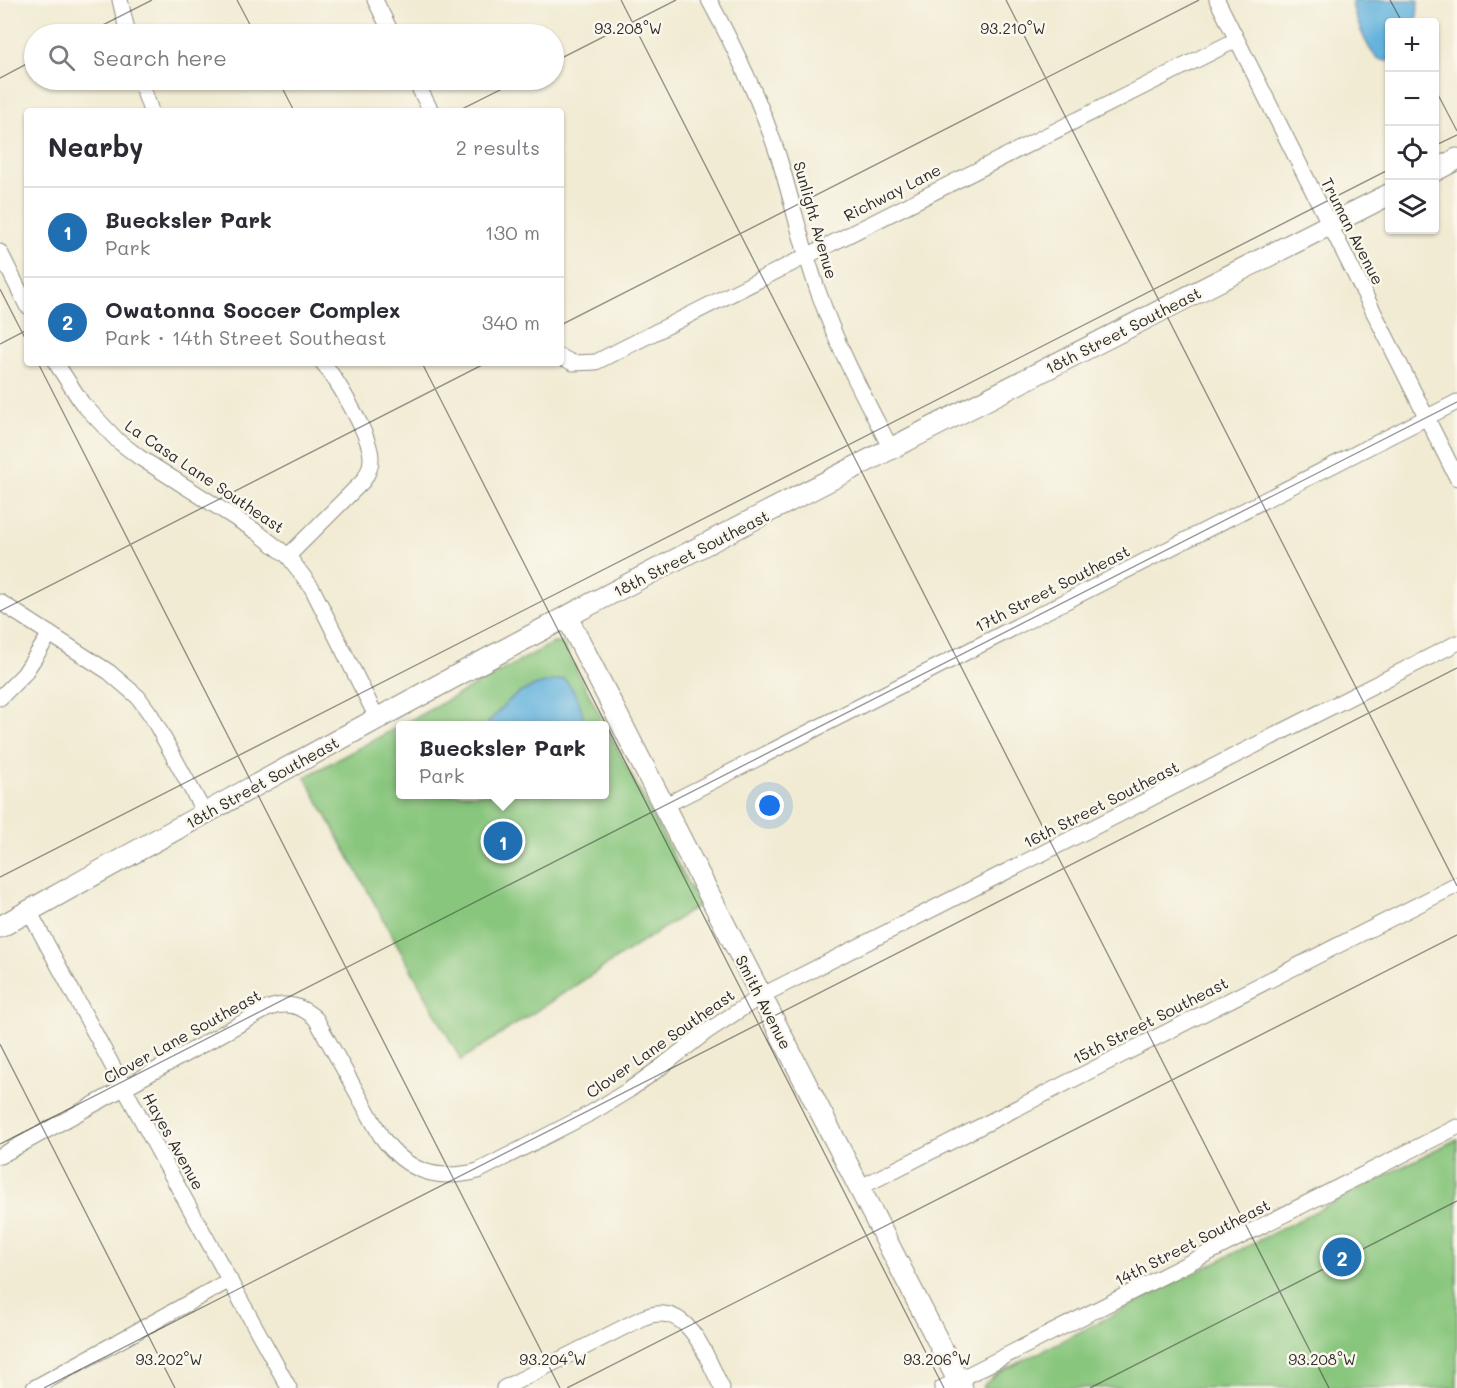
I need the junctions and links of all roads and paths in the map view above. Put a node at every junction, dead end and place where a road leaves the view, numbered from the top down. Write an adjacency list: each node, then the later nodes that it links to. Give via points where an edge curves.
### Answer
1 (120, 0): 5 (street)
2 (375, 0): 6 (street)
3 (709, 0): 17 (street, Sunlight Avenue, via 764,114)
4 (1217, 0): 7 (street, Truman Avenue)
5 (126, 24)
6 (387, 24)
7 (1236, 40): 15 (street, Truman Avenue); 17 (street, Richway Lane)
8 (144, 90): 10 (street)
9 (420, 90): 11 (street)
10 (150, 108)
11 (429, 108)
12 (1457, 159): 13 (street)
13 (1439, 168)
14 (1385, 196): 15 (street, 18th Street Southeast)
15 (1329, 225): 23 (street, Truman Avenue); 24 (street, 18th Street Southeast)
16 (0, 252): 18 (street)
17 (805, 256): 19 (street, Richway Lane, via 596,362 573,363); 24 (street, Sunlight Avenue, via 841,348)
18 (24, 300)
19 (564, 358)
20 (58, 366): 26 (street, La Casa Lane Southeast, via 82,403 118,441)
21 (325, 366): 26 (street, via 367,440 369,472)
22 (1457, 402): 23 (street, 17th Street Southeast)
23 (1426, 418): 25 (street, Truman Avenue); 33 (street, 17th Street Southeast)
24 (891, 449): 28 (street, 18th Street Southeast)
25 (1457, 478)
26 (288, 556): 32 (street, La Casa Lane Southeast, via 312,588)
27 (0, 602): 29 (street)
28 (567, 617): 32 (street, 18th Street Southeast); 33 (street, Smith Avenue)
29 (50, 634): 31 (street, via 24,674); 34 (street, via 109,672 138,697)
30 (1457, 643): 38 (street, 16th Street Southeast)
31 (0, 698)
32 (377, 718): 34 (street, 18th Street Southeast)
33 (664, 806): 38 (street, Smith Avenue)
34 (205, 814): 36 (street, 18th Street Southeast)
35 (1457, 885): 42 (street, 15th Street Southeast)
36 (29, 911): 37 (street, 18th Street Southeast); 39 (street, Hayes Avenue)
37 (0, 927)
38 (761, 996): 39 (street, Clover Lane Southeast, via 591,1113 462,1175 432,1174 402,1160 390,1149 316,1019 296,1005 267,1009); 42 (street, Smith Avenue)
39 (124, 1088): 41 (street, Clover Lane Southeast); 43 (street, Hayes Avenue)
40 (1457, 1127): 44 (street, 14th Street Southeast)
41 (0, 1156)
42 (859, 1188): 44 (street, Smith Avenue)
43 (230, 1280): 45 (street); 46 (street, Hayes Avenue)
44 (954, 1385)
45 (34, 1388)
46 (289, 1388)
47 (504, 1388): 48 (street, via 642,1317 662,1313 683,1321 692,1330)
48 (722, 1388)

